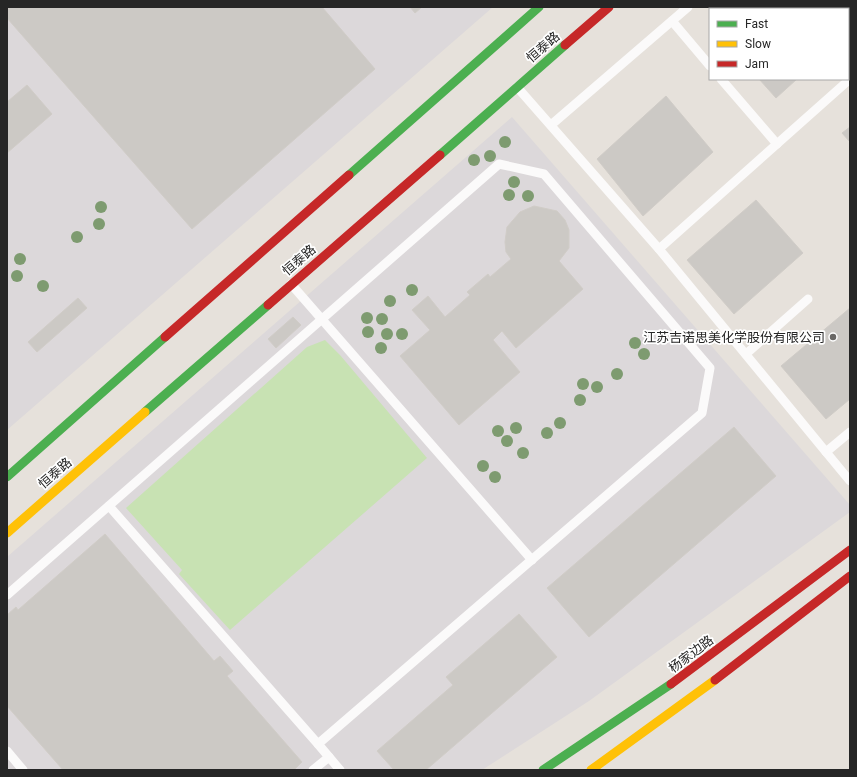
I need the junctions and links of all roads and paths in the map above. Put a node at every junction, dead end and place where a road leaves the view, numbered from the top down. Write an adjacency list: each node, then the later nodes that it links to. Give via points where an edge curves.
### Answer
1 (539, 7): 19 (street)
2 (609, 7): 8 (street, 恒泰路)
3 (688, 7): 4 (lane)
4 (672, 21): 5 (lane); 9 (lane)
5 (709, 65)
6 (722, 80): 10 (lane)
7 (849, 80): 10 (lane)
8 (517, 87): 9 (lane); 12 (street, 恒泰路)
9 (551, 125): 11 (lane)
10 (777, 144): 11 (lane)
11 (659, 249): 15 (lane)
12 (291, 284): 14 (lane); 22 (street, 恒泰路)
13 (808, 298): 15 (lane)
14 (321, 319): 21 (lane); 24 (lane); 24 (lane, via 499,164 544,174 710,368 702,413)
15 (746, 354): 17 (lane)
16 (850, 432): 17 (lane)
17 (826, 452): 18 (lane)
18 (847, 470): 20 (lane)
19 (7, 477)
20 (850, 481)
21 (109, 506): 26 (lane); 27 (lane)
22 (7, 533)
23 (850, 550): 33 (street, 杨家边路, via 679,679)
24 (532, 560): 27 (lane)
25 (850, 576): 34 (street, via 698,693)
26 (7, 595)
27 (318, 744): 29 (lane)
28 (7, 751): 30 (lane)
29 (329, 757): 31 (lane); 32 (lane)
30 (23, 770)
31 (313, 770)
32 (340, 770)
33 (543, 770)
34 (591, 770)

